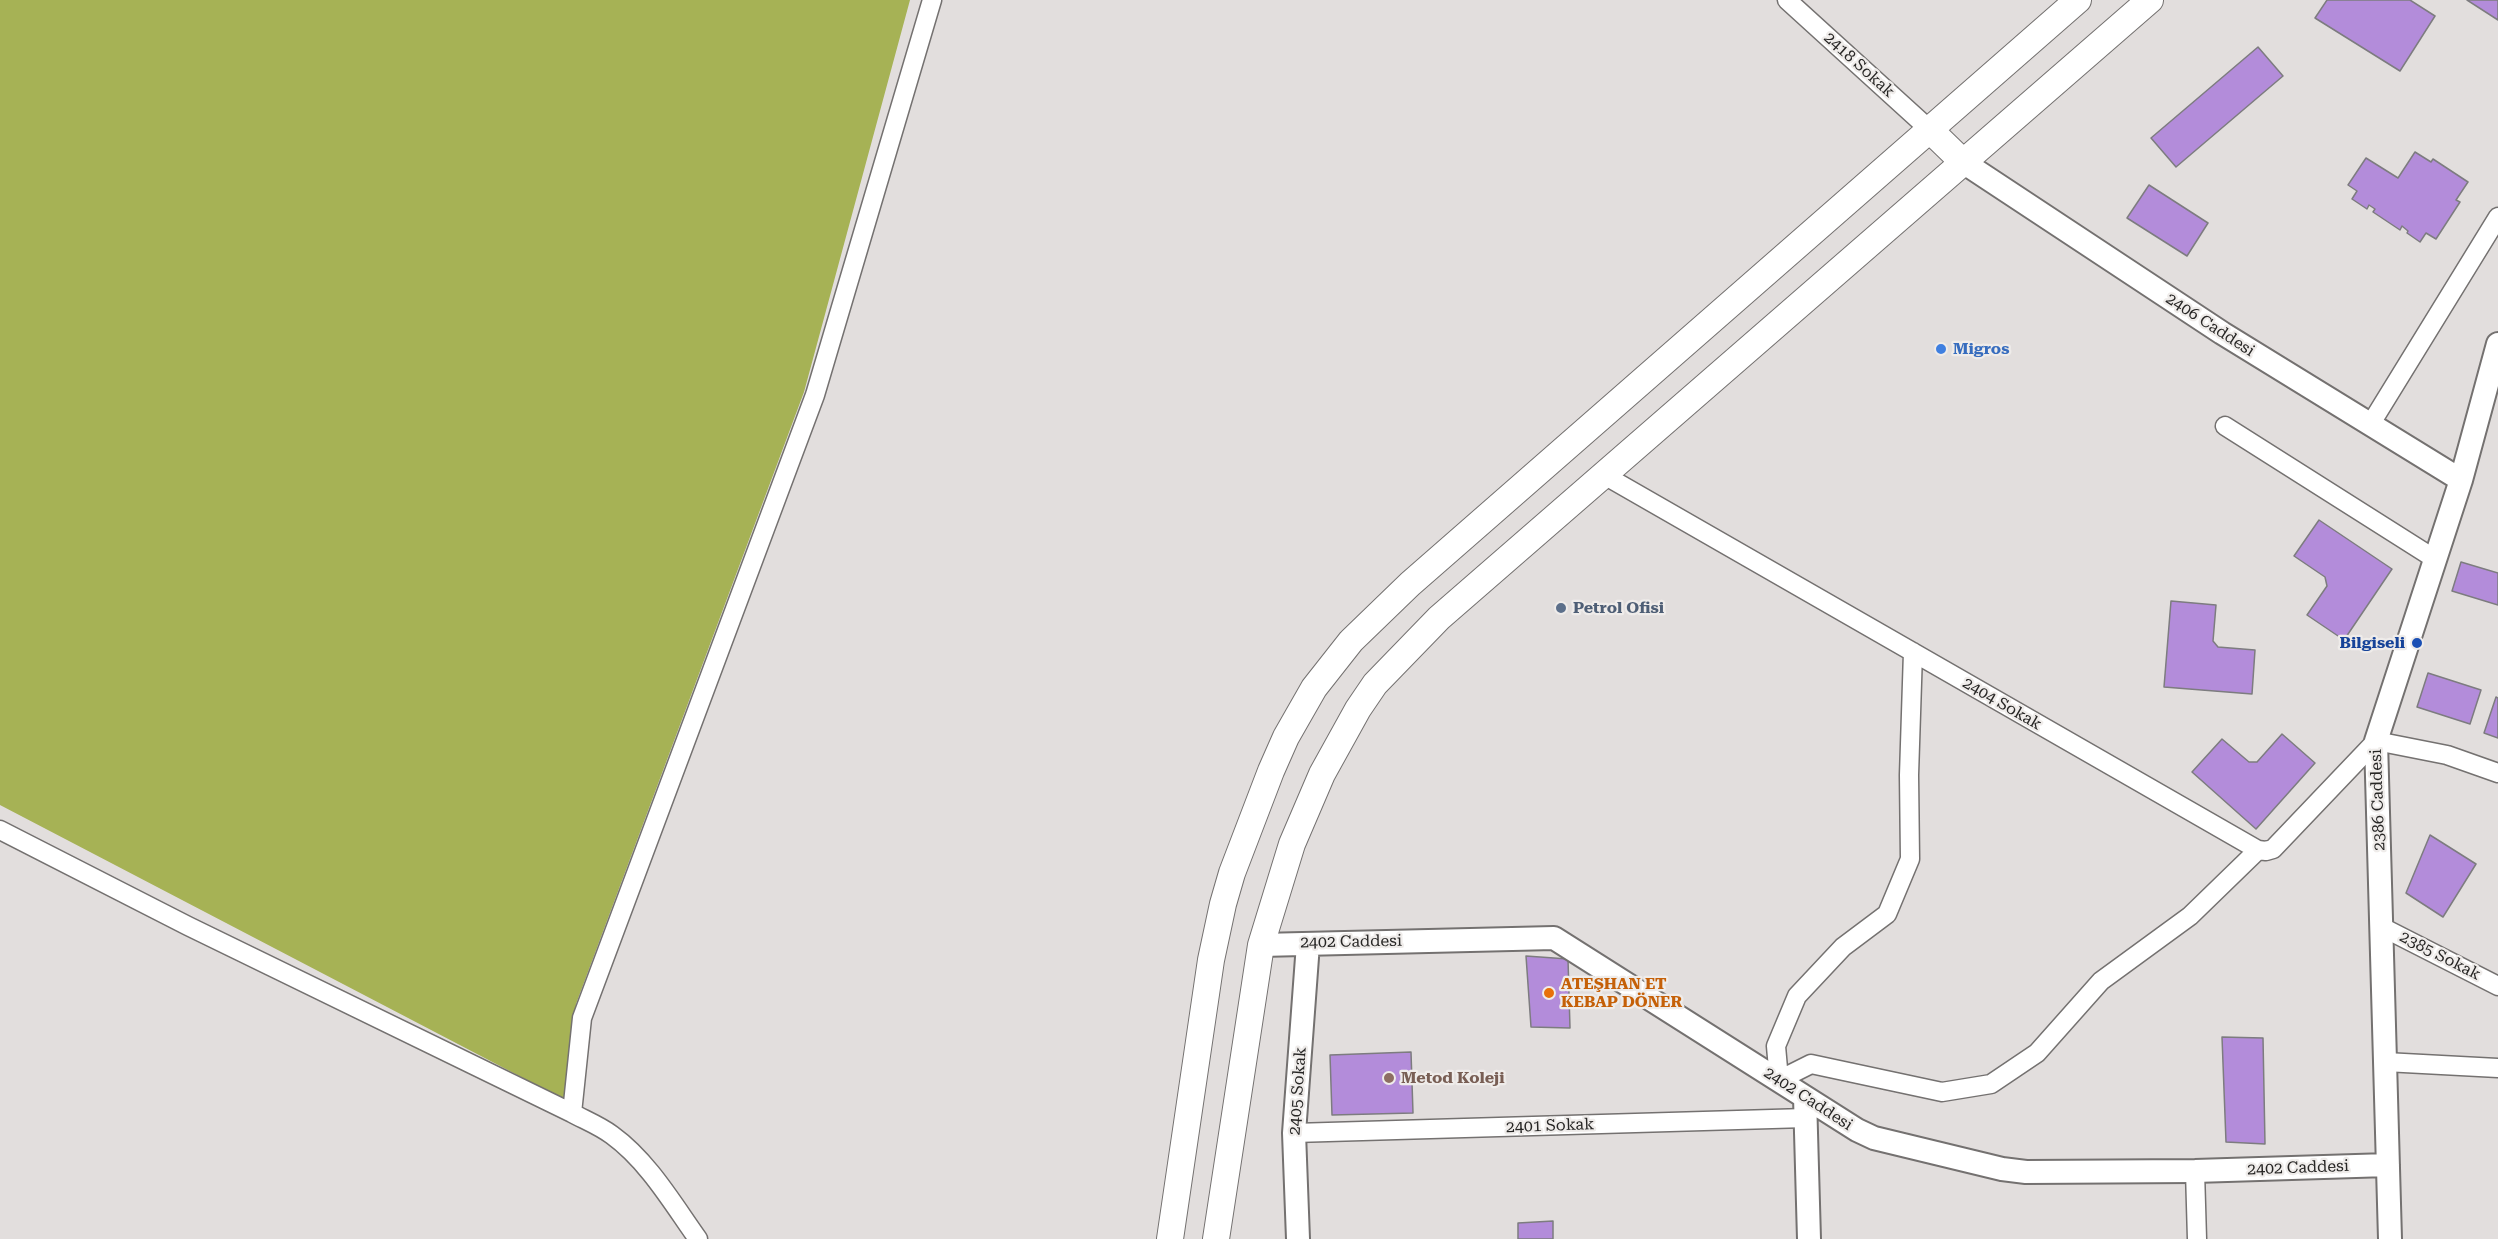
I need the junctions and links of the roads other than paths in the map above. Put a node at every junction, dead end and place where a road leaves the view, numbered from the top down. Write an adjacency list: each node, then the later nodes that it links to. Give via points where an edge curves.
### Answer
1 (932, 0): 27 (street, via 815,395 582,1018)
2 (1787, 0): 5 (street, 2418 Sokak)
3 (2078, 0): 5 (main road)
4 (2150, 0): 6 (main road)
5 (1930, 130): 6 (main road); 32 (main road, via 1410,584 1351,641 1314,688 1271,771 1223,904 1211,960)
6 (1964, 162): 9 (street, 2406 Caddesi, via 2222,333); 11 (main road)
7 (2498, 217): 9 (street)
8 (2498, 344): 12 (street, 2386 Caddesi)
9 (2370, 425): 12 (street, 2406 Caddesi)
10 (2225, 426): 13 (street)
11 (1604, 475): 14 (street, 2404 Sokak); 21 (main road, via 1439,618 1375,684 1341,737 1305,810)
12 (2461, 480): 13 (street, 2386 Caddesi)
13 (2435, 559): 15 (street, 2386 Caddesi)
14 (1913, 652): 18 (street, 2404 Sokak); 25 (street, via 1910,859 1887,914 1843,947 1797,996 1776,1046)
15 (2376, 741): 16 (street, via 2447,755); 18 (street, via 2273,849); 19 (street, 2386 Caddesi)
16 (2498, 772)
17 (0, 830): 27 (street)
18 (2258, 850): 25 (street, via 2190,916 2101,981 2037,1053 1991,1084 1941,1092 1811,1064)
19 (2382, 927): 22 (street, 2385 Sokak); 23 (street, 2386 Caddesi)
20 (1308, 944): 21 (street, 2402 Caddesi); 25 (street, 2402 Caddesi, via 1554,938); 28 (street, 2405 Sokak)
21 (1261, 945): 33 (main road)
22 (2498, 986)
23 (2385, 1062): 24 (street); 29 (street, 2386 Caddesi)
24 (2498, 1068)
25 (1779, 1080): 26 (street, 2402 Caddesi)
26 (1805, 1108): 28 (street, 2401 Sokak); 30 (street, 2402 Caddesi, via 1874,1138 2002,1169); 35 (street)
27 (572, 1113): 31 (street, via 612,1135 634,1156)
28 (1294, 1133): 34 (street, 2405 Sokak)
29 (2388, 1165): 30 (street, 2402 Caddesi); 37 (street, 2386 Caddesi)
30 (2195, 1171): 36 (street)
31 (698, 1239)
32 (1170, 1239)
33 (1216, 1239)
34 (1298, 1239)
35 (1809, 1239)
36 (2197, 1239)
37 (2390, 1239)

